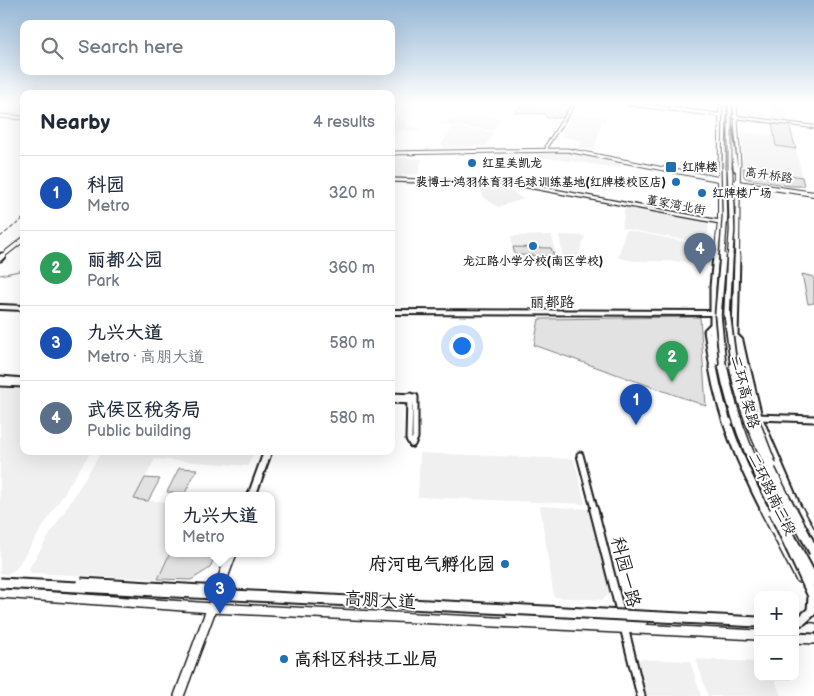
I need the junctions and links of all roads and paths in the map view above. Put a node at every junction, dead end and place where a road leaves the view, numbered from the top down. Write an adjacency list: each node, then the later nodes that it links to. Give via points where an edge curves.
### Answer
1 (555, 136): 7 (street)
2 (721, 136): 10 (main road, 二环路南三段)
3 (724, 136): 35 (highway, 二环高架路, bridge, via 725,225 718,298 720,351 728,394)
4 (729, 136): 36 (highway, 二环高架路, bridge, via 732,230 727,313 729,338 744,407)
5 (731, 136): 9 (highway, bridge)
6 (737, 136): 9 (main road, 二环路南三段)
7 (548, 148): 8 (main road, 高升桥路); 10 (main road, 高升桥路, via 592,153)
8 (395, 152)
9 (736, 170): 12 (main road, 二环路南三段)
10 (721, 179): 12 (main road, 高升桥路); 14 (main road, 二环路南三段)
11 (395, 180): 14 (street, 董家湾北街, via 517,184)
12 (738, 182): 13 (main road, 高升桥路); 24 (main road, 二环路南三段, via 733,310)
13 (814, 193)
14 (720, 222): 22 (main road, 二环路南三段)
15 (20, 240): 17 (main road)
16 (20, 240): 18 (main road)
17 (0, 254)
18 (0, 258)
19 (0, 307): 20 (street)
20 (20, 308)
21 (395, 312): 22 (street, 丽都路)
22 (712, 312): 23 (main road, 二环路南三段)
23 (713, 325): 32 (main road, 二环路南三段, via 708,332); 35 (highway, bridge, via 724,391 744,451)
24 (735, 336): 30 (main road, 二环路南三段, via 740,340); 36 (highway, bridge, via 746,395 774,470)
25 (0, 381): 26 (street)
26 (20, 382)
27 (395, 397): 28 (street)
28 (412, 399): 28 (street, via 409,439 412,444 416,438); 29 (street)
29 (395, 400)
30 (758, 417): 31 (street); 32 (street); 39 (main road, 二环路南三段, via 795,504)
31 (814, 419)
32 (726, 422): 48 (main road, 二环路南三段, via 759,502)
33 (267, 455): 37 (main road)
34 (580, 455): 50 (street, 科园一路)
35 (753, 463): 38 (highway, 二环高架路, bridge)
36 (773, 476): 40 (highway, 二环高架路, bridge)
37 (253, 492)
38 (768, 494): 42 (highway, 二环高架路, bridge); 49 (highway, bridge, via 778,524 812,596 812,611)
39 (814, 538)
40 (814, 552)
41 (231, 557): 46 (main road)
42 (814, 581)
43 (3, 585): 45 (highway, bridge); 45 (highway, bridge, via 80,583 211,589); 46 (main road, 高朋大道)
44 (0, 593): 47 (main road, 高朋大道)
45 (240, 594): 52 (highway, bridge)
46 (216, 598): 47 (main road); 50 (main road, 高朋大道)
47 (212, 608): 50 (main road, 高朋大道); 58 (main road)
48 (814, 608)
49 (799, 621)
50 (624, 624): 51 (main road, 高朋大道); 55 (main road, 高朋大道); 59 (street, 科园一路)
51 (754, 624)
52 (754, 624)
53 (799, 627): 54 (main road)
54 (814, 628)
55 (754, 636)
56 (799, 638): 57 (main road)
57 (814, 639)
58 (179, 696)
59 (642, 696)

